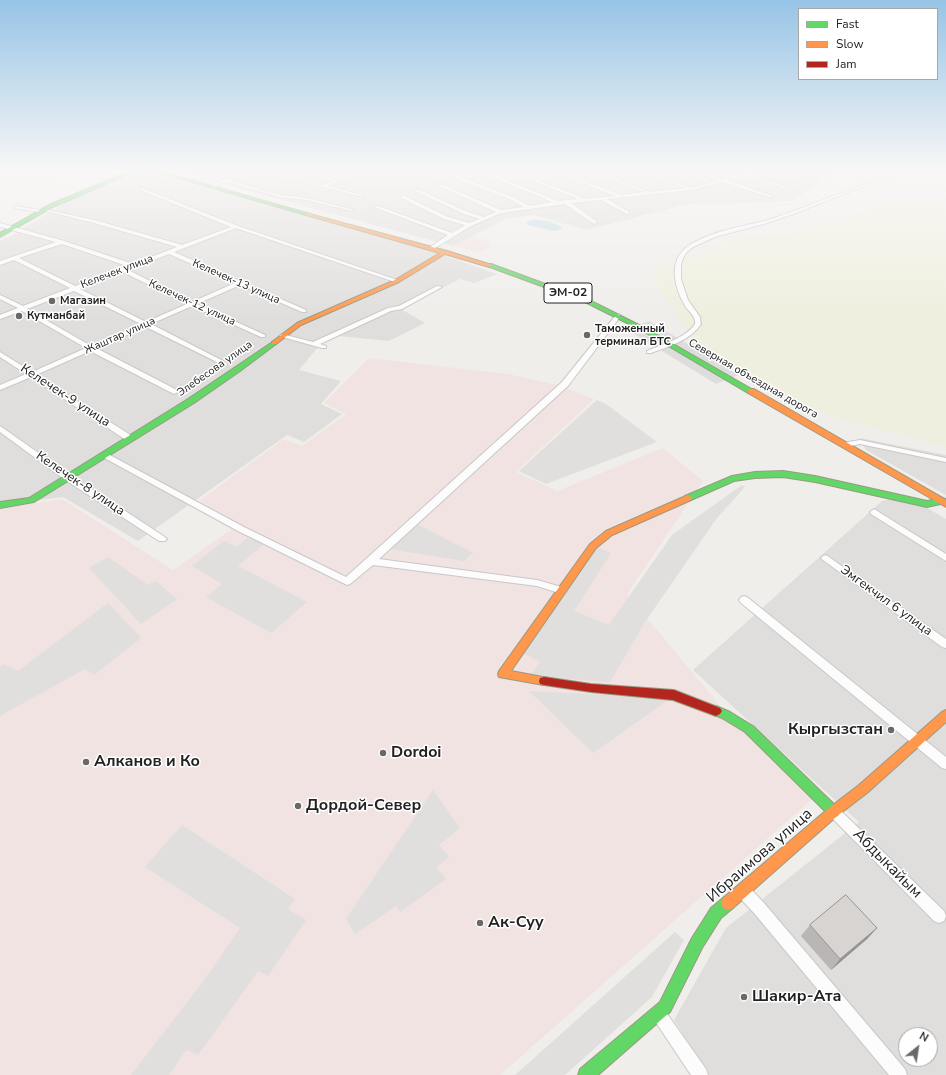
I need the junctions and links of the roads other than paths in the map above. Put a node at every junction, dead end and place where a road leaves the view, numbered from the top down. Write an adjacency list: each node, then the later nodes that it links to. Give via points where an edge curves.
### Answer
1 (26, 220): 14 (main road)
2 (92, 220): 18 (street, Келечек-13 улица)
3 (216, 220): 13 (street)
4 (334, 220): 19 (main road, Северная объездная дорога / ЭМ-02)
5 (412, 220): 16 (street)
6 (453, 220): 12 (street)
7 (479, 220): 12 (street)
8 (591, 220): 10 (street)
9 (766, 220): 42 (street, via 707,238 684,252 677,266 679,284 699,324 684,337)
10 (594, 222)
11 (0, 225): 14 (street)
12 (469, 225): 16 (street)
13 (235, 227): 18 (street, Келечек улица); 26 (street)
14 (14, 228): 15 (main road); 17 (street)
15 (0, 235)
16 (452, 235): 19 (street)
17 (62, 242): 22 (street); 24 (street)
18 (182, 247): 20 (street, Келечек улица)
19 (432, 248): 21 (main road, Северная объездная дорога / ЭМ-02)
20 (169, 252): 24 (street, Келечек улица); 27 (street, Келечек-13 улица)
21 (444, 252): 26 (main road, Элебесова улица); 34 (main road, Северная объездная дорога / ЭМ-02, via 494,266 558,289)
22 (14, 258): 23 (street); 29 (street)
23 (0, 263)
24 (132, 266): 25 (street, Келечек улица)
25 (122, 270): 29 (street, Келечек улица); 31 (street, Келечек-12 улица)
26 (397, 281): 38 (main road, Элебесова улица, via 315,316)
27 (240, 283): 31 (street, Жаштар улица); 33 (street, Келечек-13 улица)
28 (439, 287): 39 (street, via 400,308 390,308)
29 (73, 289): 32 (street, Келечек улица); 36 (street)
30 (0, 297): 32 (street)
31 (192, 304): 36 (street, Жаштар улица); 37 (street, Келечек-12 улица)
32 (22, 308): 35 (street, Келечек улица); 41 (street)
33 (304, 311)
34 (618, 316): 50 (main road, Северная объездная дорога / ЭМ-02); 62 (street, via 565,384)
35 (0, 317)
36 (145, 325): 41 (street, Жаштар улица); 44 (street)
37 (263, 336)
38 (282, 336): 39 (street); 49 (main road, Элебесова улица, via 232,374)
39 (315, 344): 40 (street)
40 (324, 347)
41 (92, 349): 45 (street, Жаштар улица); 47 (street)
42 (649, 352)
43 (0, 354): 45 (street, Келечек-9 улица)
44 (225, 364)
45 (33, 375): 46 (street, Жаштар улица); 49 (street, Келечек-9 улица)
46 (0, 388)
47 (174, 392)
48 (0, 428): 55 (street, Келечек-8 улица)
49 (129, 438): 51 (main road, Элебесова улица)
50 (846, 445): 52 (street, via 860,442); 56 (main road, Северная объездная дорога / ЭМ-02)
51 (103, 455): 55 (main road, Элебесова улица); 62 (street, via 347,582)
52 (930, 457): 53 (street); 54 (street)
53 (946, 460)
54 (946, 468)
55 (67, 477): 57 (main road, Элебесова улица, via 31,500); 59 (street, Келечек-8 улица)
56 (944, 503): 63 (main road, via 928,504 783,474 732,479 609,533 593,546)
57 (0, 505)
58 (874, 512): 61 (street)
59 (162, 539)
60 (826, 558): 65 (street, Эмгекчил 6 улица)
61 (946, 558)
62 (371, 561): 63 (street, via 537,583)
63 (562, 590): 69 (main road, via 503,674 592,688 674,695 726,715 749,729)
64 (744, 600): 67 (street)
65 (946, 644)
66 (946, 715): 67 (main road, Ибраимова улица)
67 (916, 741): 68 (street); 69 (main road, Ибраимова улица)
68 (946, 764)
69 (834, 812): 70 (main road, Ибраимова улица); 71 (street, Абдыкайым)
70 (743, 891): 72 (main road, Ибраимова улица, via 716,913 697,943 665,1007); 75 (street)
71 (939, 916)
72 (658, 1013): 73 (main road, Ибраимова улица); 74 (street)
73 (586, 1075)
74 (700, 1075)
75 (899, 1075)

